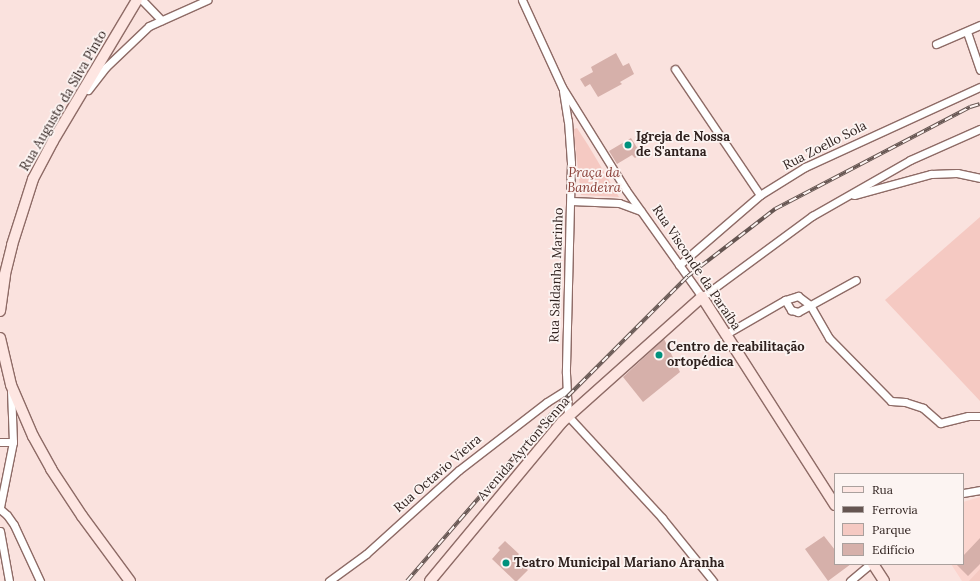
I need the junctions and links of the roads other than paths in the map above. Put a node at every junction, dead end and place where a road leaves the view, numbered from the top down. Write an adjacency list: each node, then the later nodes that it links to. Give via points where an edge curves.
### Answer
1 (137, 0): 13 (main road, Rua Augusto da Silva Pinto)
2 (142, 0): 5 (street)
3 (207, 0): 5 (street)
4 (522, 0): 11 (street)
5 (161, 20): 13 (street, via 149,26 106,67)
6 (980, 25): 7 (street)
7 (966, 32): 8 (street); 10 (street)
8 (936, 44)
9 (675, 69): 17 (street)
10 (980, 70)
11 (562, 87): 16 (street, Rua Visconde da Paraíba); 19 (street, Rua Saldanha Marinho, via 570,138)
12 (980, 87): 17 (street, Rua Zoello Sola, via 805,167)
13 (71, 112): 23 (main road, Rua Augusto da Silva Pinto, via 33,179)
14 (980, 129): 18 (street, via 924,153)
15 (980, 178): 18 (street, via 956,173 931,174)
16 (626, 190): 20 (street); 21 (street, Rua Visconde da Paraíba)
17 (760, 196): 22 (street, Rua Zoello Sola)
18 (842, 198): 25 (street, via 812,216)
19 (571, 201): 20 (street); 32 (street, Rua Saldanha Marinho)
20 (619, 203): 21 (street)
21 (641, 211): 22 (street, Rua Visconde da Paraíba)
22 (679, 265): 25 (street, Rua Visconde da Paraíba)
23 (3, 274): 28 (main road, Rua Augusto da Silva Pinto)
24 (856, 280): 27 (street)
25 (702, 298): 29 (main road, Rua Visconde da Paraíba); 33 (main road, Avenida Ayrton Senna)
26 (785, 300): 27 (street, via 798,296); 27 (street, via 795,312); 29 (street)
27 (810, 305): 34 (street, via 829,338 891,401 905,402 923,408 940,423 968,416)
28 (0, 311)
29 (726, 334): 39 (main road, Rua Visconde da Paraíba)
30 (0, 338): 31 (main road)
31 (11, 385): 36 (street); 46 (main road, via 33,436 51,469 104,548)
32 (566, 390): 33 (street, Rua Saldanha Marinho); 47 (street, Rua Octavio Vieira, via 459,470 366,554)
33 (568, 416): 48 (main road, Avenida Ayrton Senna); 49 (street, via 662,518)
34 (980, 416)
35 (0, 442): 36 (street)
36 (13, 442): 40 (street)
37 (980, 490): 38 (street)
38 (964, 493)
39 (834, 503)
40 (0, 508): 45 (street, via 14,525)
41 (0, 531): 44 (street)
42 (870, 565): 50 (street)
43 (872, 565): 51 (main road)
44 (9, 581)
45 (40, 581)
46 (130, 581)
47 (329, 581)
48 (430, 581)
49 (713, 581)
50 (850, 581)
51 (884, 581)

